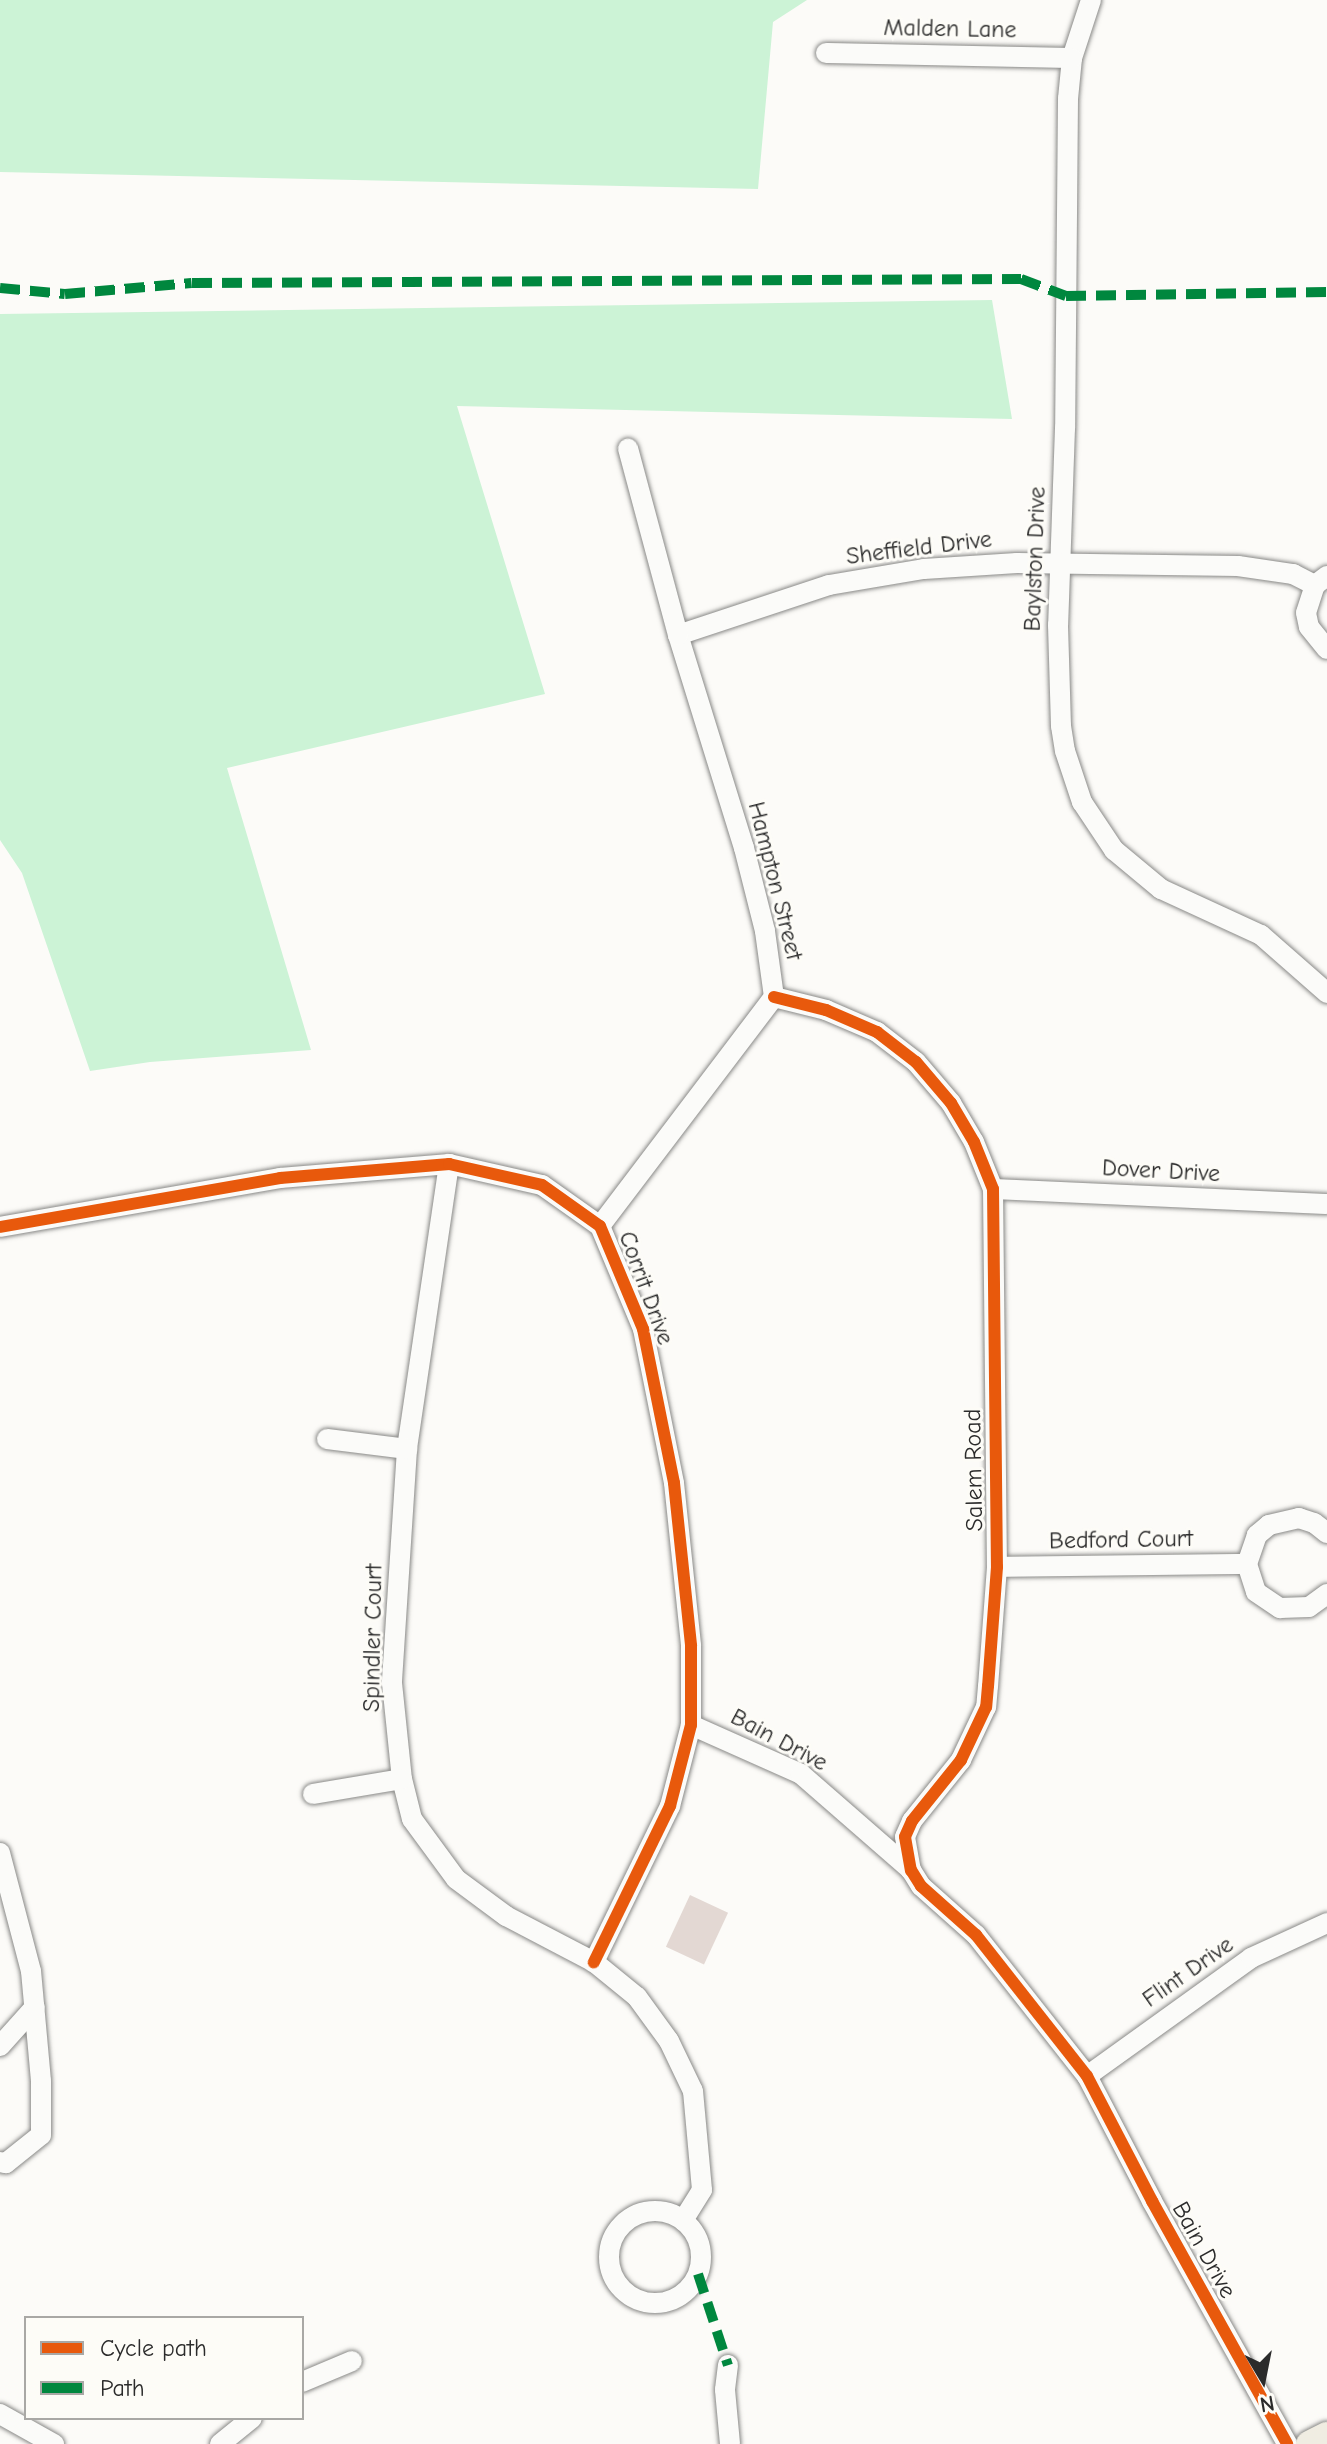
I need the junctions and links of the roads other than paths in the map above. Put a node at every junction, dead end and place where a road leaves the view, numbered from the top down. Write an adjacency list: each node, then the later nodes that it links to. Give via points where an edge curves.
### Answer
1 (1091, 0): 3 (street, Baylston Drive)
2 (826, 53): 3 (street, Malden Lane)
3 (1072, 58): 5 (street, Baylston Drive)
4 (628, 449): 7 (street, Hampton Street)
5 (1062, 563): 6 (street, Sheffield Drive, via 1238,566); 7 (street, Sheffield Drive, via 924,569 829,585); 9 (street, Baylston Drive, via 1061,726 1071,774 1097,827 1161,889 1261,935)
6 (1321, 580): 8 (street, Sheffield Drive, via 1309,598 1309,627)
7 (678, 635): 10 (street, Hampton Street, via 744,848 765,931)
8 (1327, 649)
9 (1327, 993)
10 (774, 997): 12 (street, Salem Road, via 826,1010 877,1032 916,1062 959,1116); 14 (street, Hampton Street)
11 (449, 1164): 14 (street, Corrit Drive, via 542,1185); 15 (street, Corrit Drive, via 280,1178); 17 (street, Spindler Court)
12 (993, 1189): 13 (street, Dover Drive); 20 (street, Salem Road)
13 (1327, 1204)
14 (600, 1226): 22 (street, Corrit Drive, via 643,1329 674,1483 691,1646)
15 (0, 1227)
16 (327, 1439): 17 (street)
17 (407, 1449): 23 (street, Spindler Court, via 392,1683)
18 (1327, 1533): 19 (street, via 1299,1518 1269,1525 1257,1535)
19 (1247, 1564): 20 (street, Bedford Court); 21 (street, via 1256,1592 1280,1608 1309,1607)
20 (997, 1567): 26 (street, Salem Road, via 986,1707 961,1760 912,1821 905,1837)
21 (1327, 1594)
22 (691, 1725): 26 (street, Bain Drive, via 801,1774); 28 (street, Corrit Drive, via 670,1806)
23 (402, 1779): 24 (street); 28 (street, Spindler Court, via 412,1819 456,1879 506,1916)
24 (313, 1794)
25 (0, 1853): 29 (street, via 31,1971)
26 (911, 1870): 31 (street, Bain Drive, via 921,1886 976,1935)
27 (1327, 1923): 31 (street, Flint Drive, via 1251,1958)
28 (594, 1962): 33 (street, Spindler Court, via 637,1997 669,2041 693,2091 702,2190)
29 (35, 2007): 30 (street); 32 (street, via 41,2135 6,2163)
30 (0, 2046)
31 (1087, 2076): 43 (street, Bain Drive)
32 (0, 2162)
33 (683, 2221): 33 (street, via 694,2232 701,2260 690,2287 664,2302 634,2298 622,2289 610,2262 611,2247 627,2221 655,2211)
34 (352, 2361): 36 (street)
35 (728, 2365): 42 (street)
36 (304, 2381)
37 (0, 2414): 40 (street)
38 (250, 2420): 41 (street)
39 (1327, 2435): 44 (main road)
40 (54, 2444)
41 (220, 2444)
42 (730, 2444)
43 (1287, 2444)
44 (1309, 2444)

